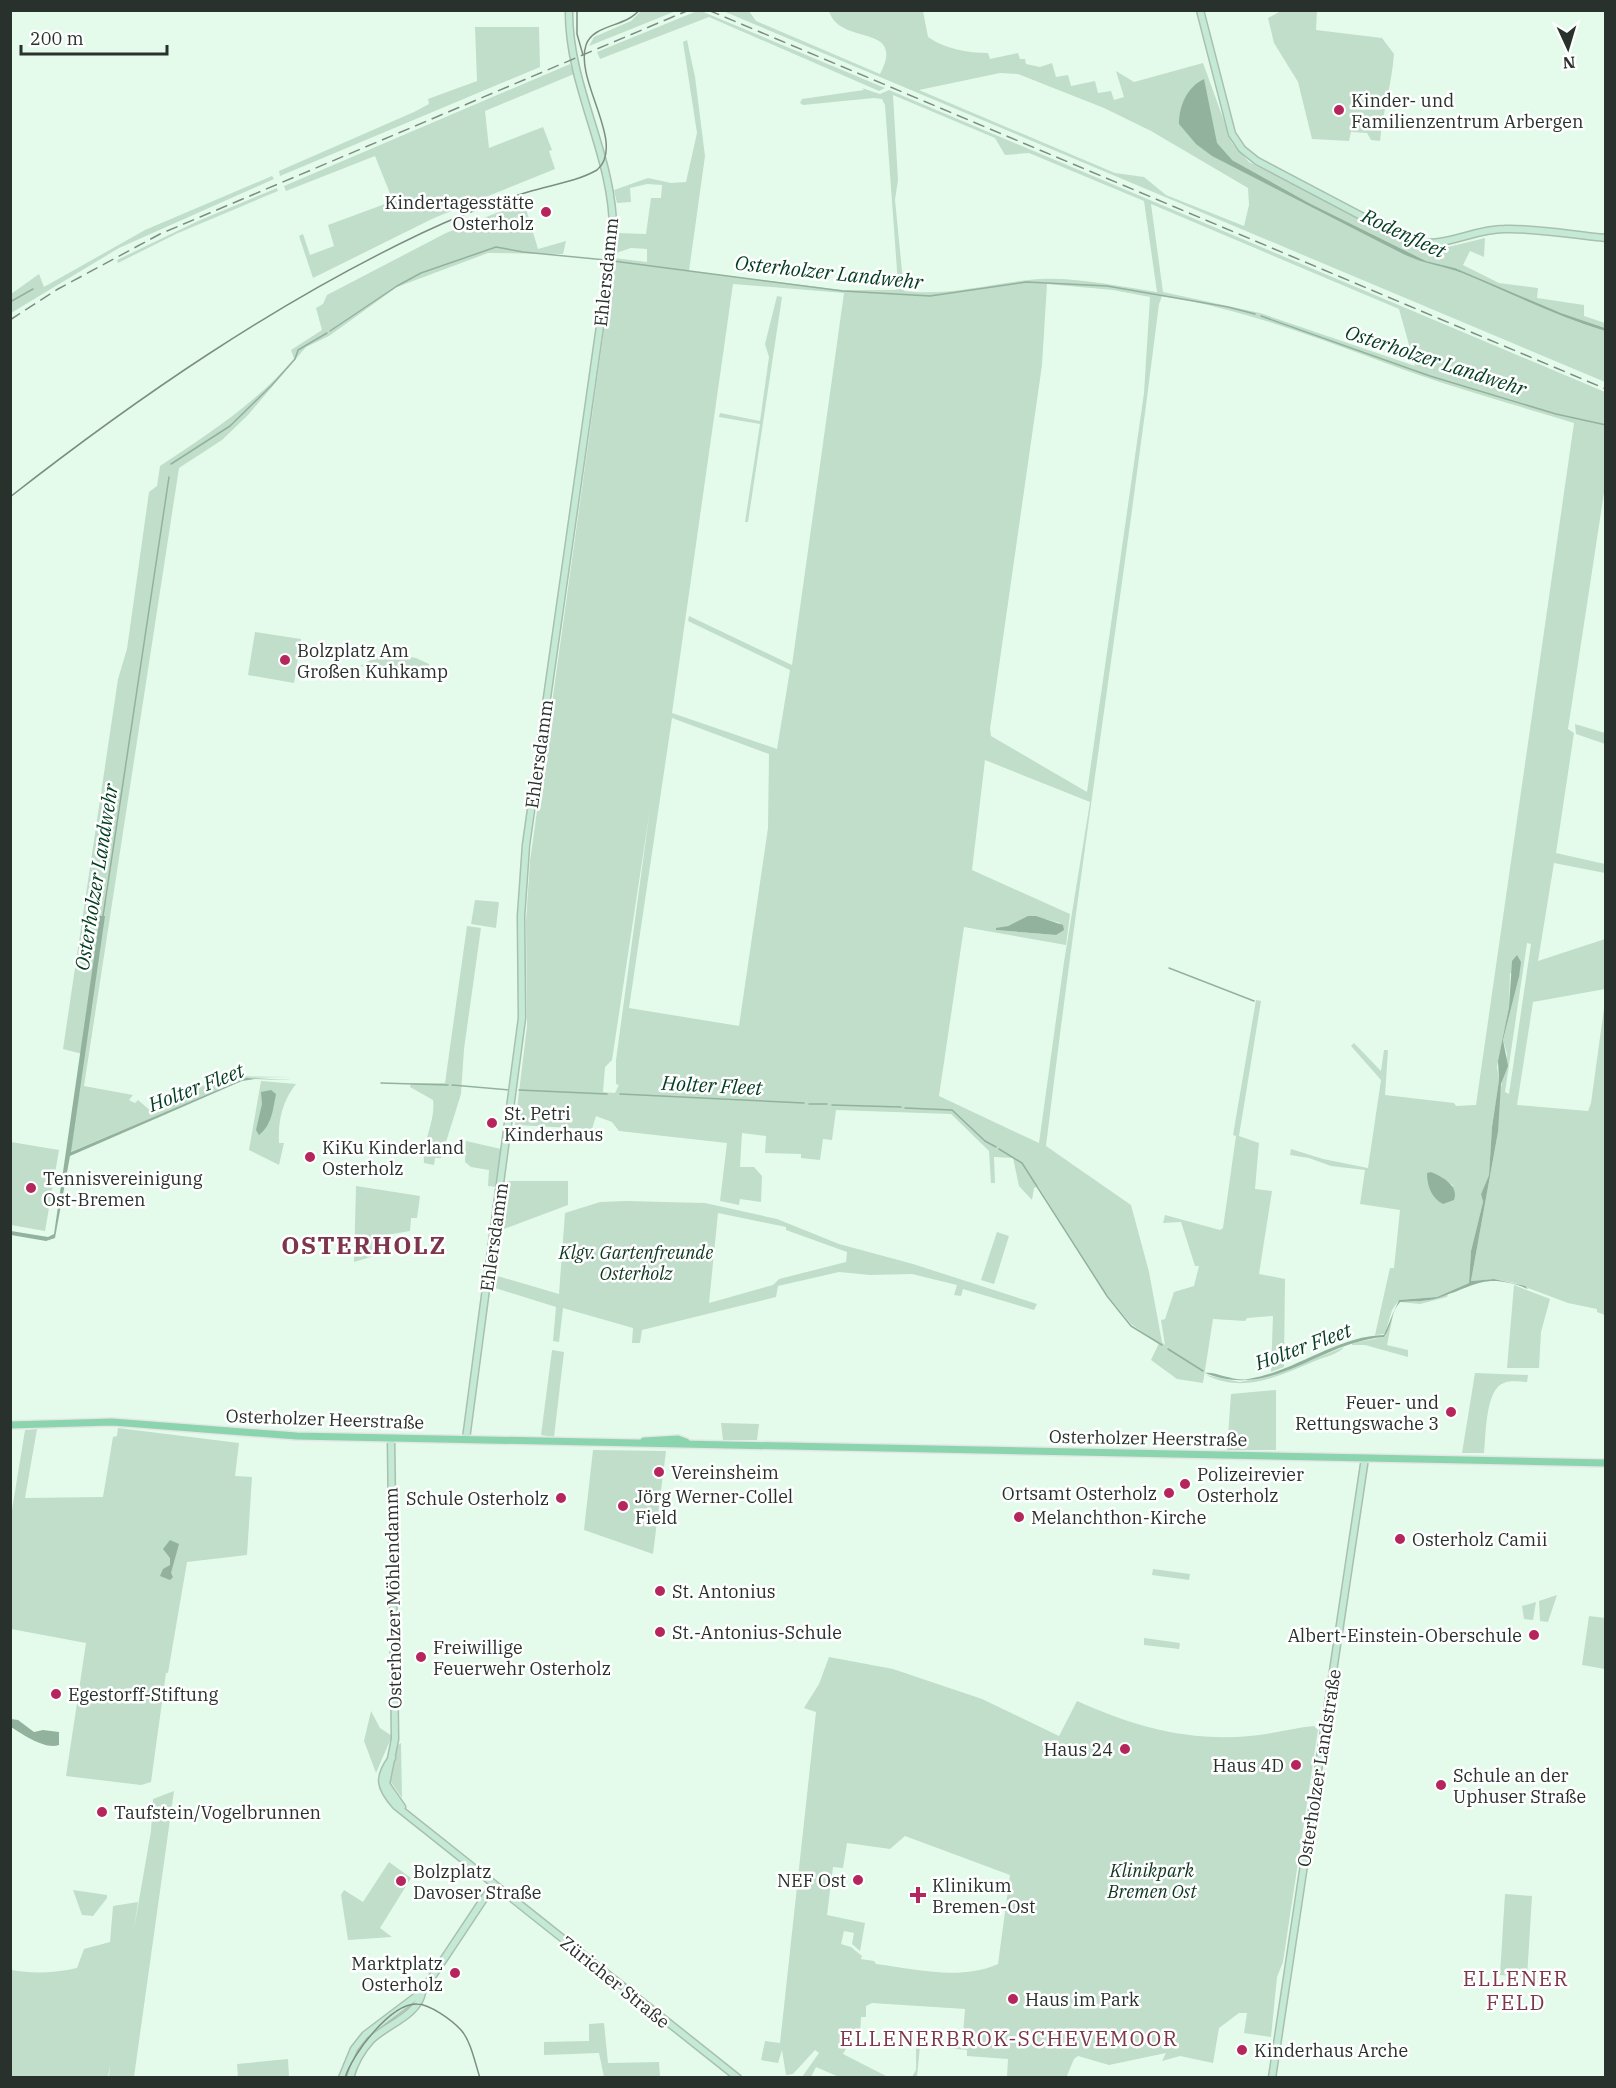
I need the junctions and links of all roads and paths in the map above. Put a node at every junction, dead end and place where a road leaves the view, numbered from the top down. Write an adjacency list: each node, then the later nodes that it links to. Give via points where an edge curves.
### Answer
1 (569, 10): 6 (street, Ehlersdamm, via 570,46 610,186 614,235 526,845 521,916 522,1018)
2 (1200, 10): 3 (street, via 1232,134 1257,161 1326,200 1419,243 1437,244 1501,229)
3 (1605, 238)
4 (10, 1425): 5 (main road, Osterholzer Heerstraße, via 111,1422 251,1434)
5 (391, 1438): 6 (main road, Osterholzer Heerstraße); 9 (street, Osterholzer Möhlendamm, via 395,1739)
6 (466, 1439): 7 (main road, Osterholzer Heerstraße)
7 (1365, 1458): 8 (main road, Osterholzer Heerstraße); 17 (street, Osterholzer Landstraße)
8 (1605, 1463)
9 (383, 1784): 10 (street, Züricher Straße, via 390,1799)
10 (493, 1885): 11 (street); 16 (street, Züricher Straße)
11 (422, 1992): 12 (street); 13 (street, via 421,1999)
12 (402, 2006): 13 (street); 14 (street, via 361,2040)
13 (406, 2014): 15 (street, via 369,2043 356,2060)
14 (342, 2078)
15 (350, 2078)
16 (738, 2078)
17 (1272, 2078)

